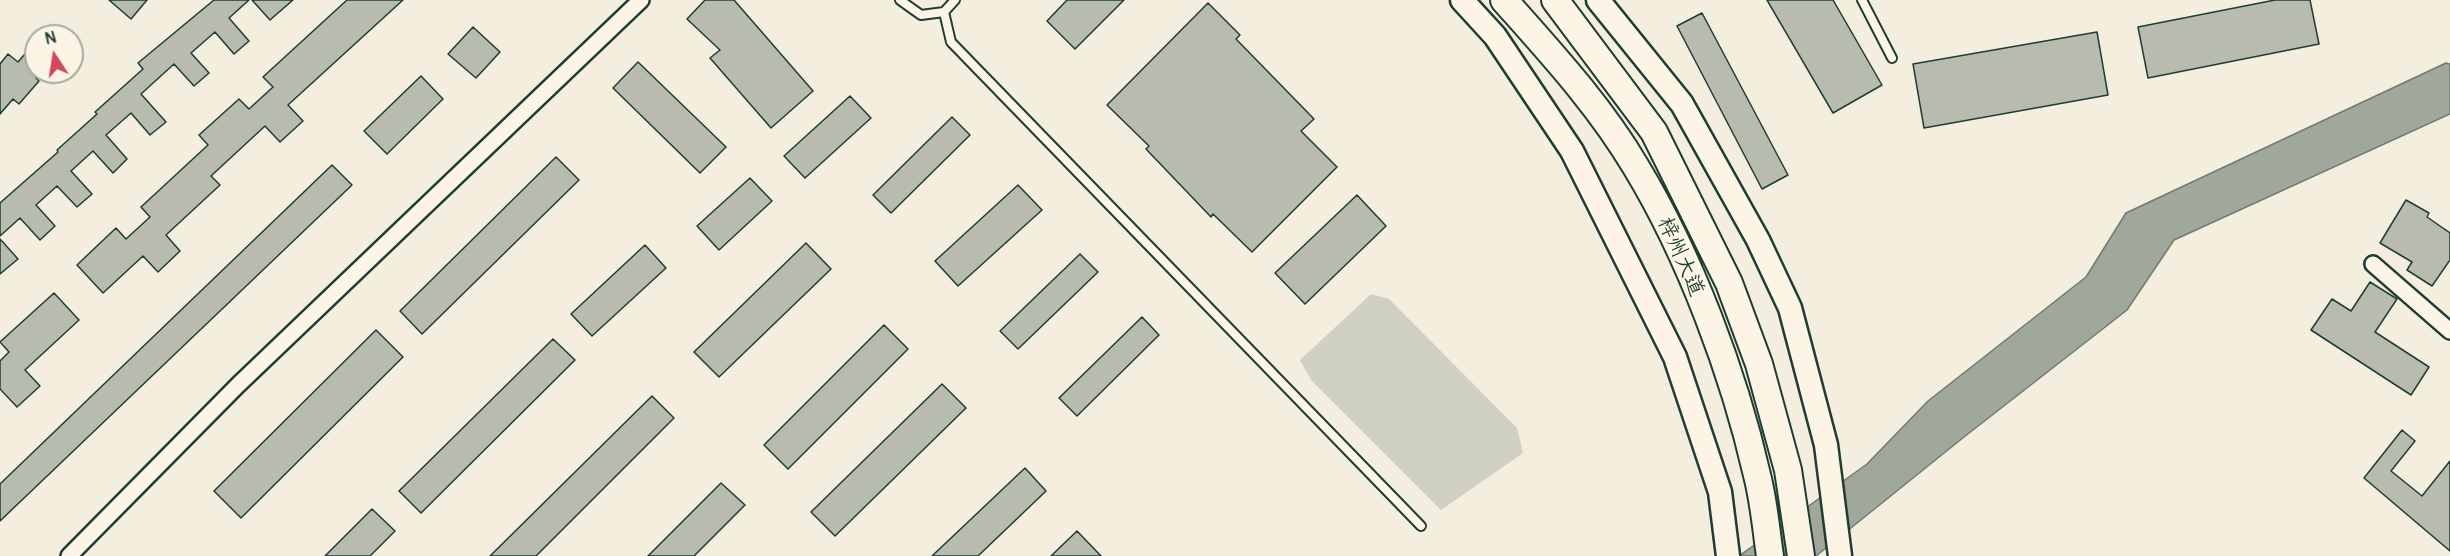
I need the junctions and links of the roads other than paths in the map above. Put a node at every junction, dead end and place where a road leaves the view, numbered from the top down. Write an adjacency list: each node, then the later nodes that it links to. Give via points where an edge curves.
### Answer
1 (641, 0): 14 (street, via 238,385)
2 (900, 0): 9 (lane, via 921,15)
3 (955, 0): 9 (lane)
4 (1462, 0): 15 (main road, via 1495,36 1572,151 1675,357 1719,492)
5 (1504, 0): 16 (highway, 梓州大道, via 1582,90 1636,166 1681,252 1729,374 1758,476)
6 (1555, 0): 17 (highway, 梓州大道, via 1654,132 1729,283 1759,364 1788,470)
7 (1598, 0): 18 (main road, via 1682,104 1758,240 1790,308 1826,445)
8 (1862, 0): 10 (lane)
9 (944, 12): 13 (lane, via 951,42)
10 (1892, 58)
11 (2373, 264): 12 (street)
12 (2450, 331)
13 (1420, 526)
14 (69, 556)
15 (1728, 556)
16 (1770, 556)
17 (1801, 556)
18 (1840, 556)

